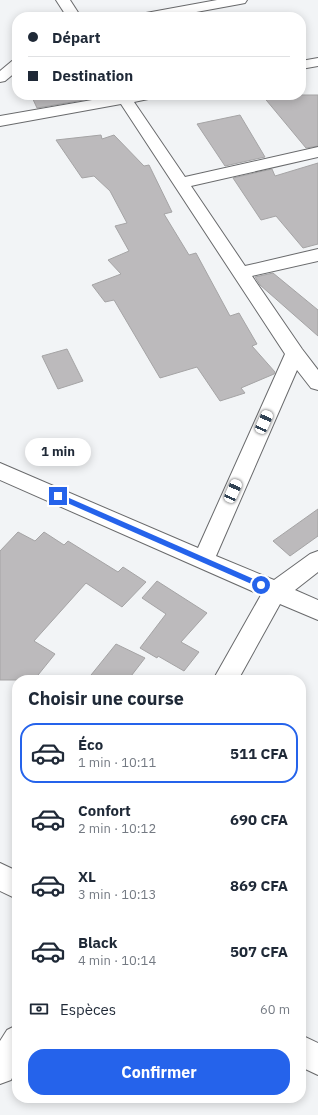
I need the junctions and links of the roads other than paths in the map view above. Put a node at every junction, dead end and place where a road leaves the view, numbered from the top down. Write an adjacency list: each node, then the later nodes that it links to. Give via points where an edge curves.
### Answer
1 (63, 0): 3 (street)
2 (240, 0): 4 (street)
3 (71, 12)
4 (174, 12)
5 (318, 62): 6 (street)
6 (306, 64)
7 (12, 68): 8 (street)
8 (0, 78)
9 (108, 100): 11 (street)
10 (126, 100): 13 (street)
11 (0, 121)
12 (318, 152): 13 (street)
13 (181, 183): 15 (street)
14 (318, 255): 15 (street)
15 (241, 274): 16 (street)
16 (294, 354): 17 (street); 19 (street)
17 (318, 383)
18 (0, 470): 19 (street)
19 (203, 560): 21 (street)
20 (318, 560): 21 (street)
21 (275, 592): 22 (street); 23 (street)
22 (318, 610)
23 (228, 675)
24 (0, 876): 25 (street)
25 (12, 883)
26 (12, 1049): 29 (street)
27 (306, 1053): 28 (street)
28 (318, 1060)
29 (0, 1069)

